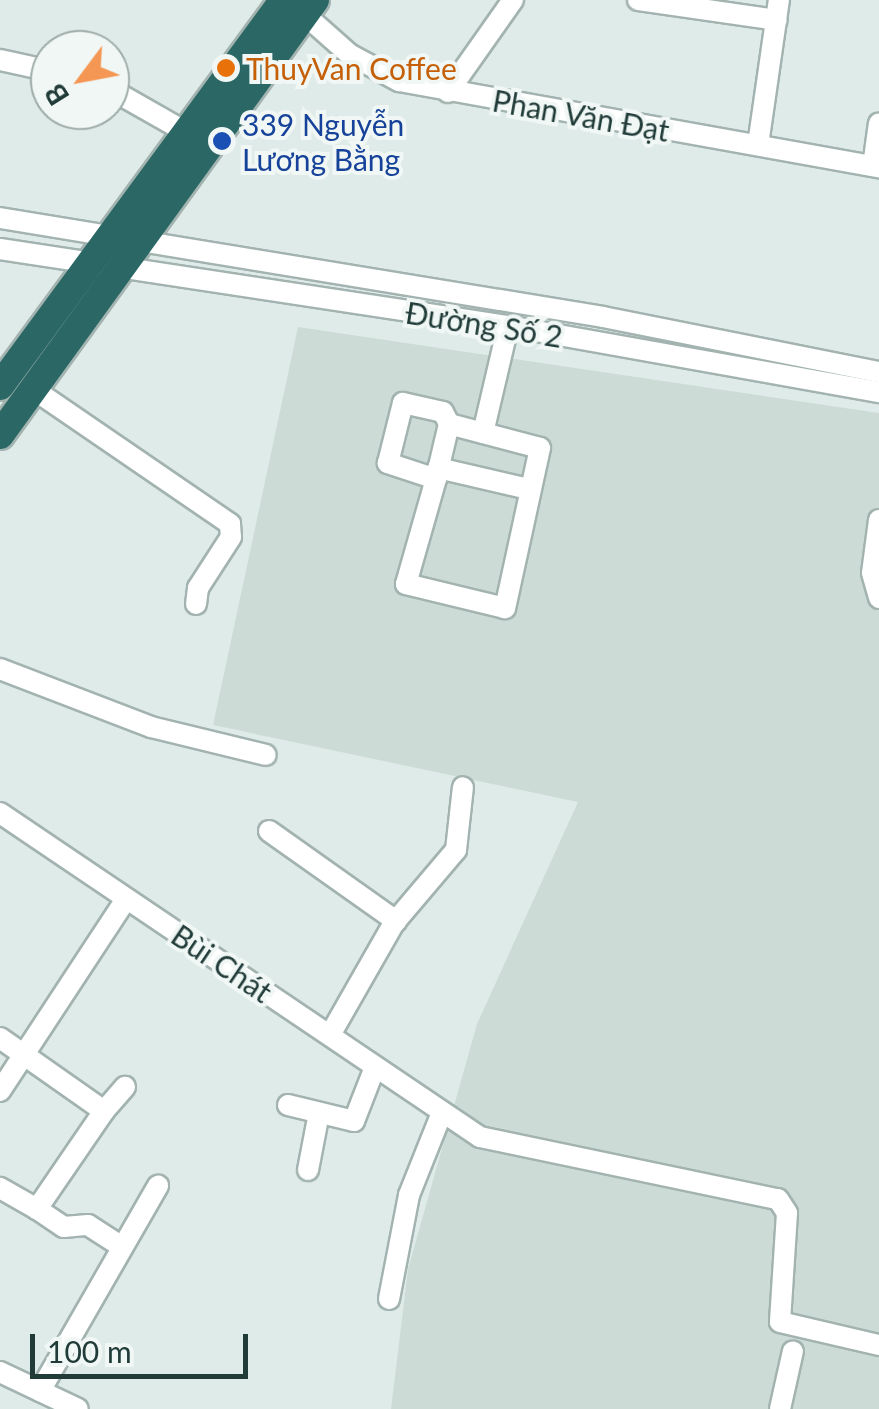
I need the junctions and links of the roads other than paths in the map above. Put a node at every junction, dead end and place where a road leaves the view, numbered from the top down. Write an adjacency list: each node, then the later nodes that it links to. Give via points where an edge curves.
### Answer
1 (513, 0): 8 (street)
2 (638, 0): 3 (street)
3 (647, 1): 5 (street)
4 (301, 5): 8 (street, Phan Văn Đạt, via 375,71); 11 (highway); 16 (highway)
5 (778, 10): 12 (street)
6 (0, 60): 7 (street)
7 (30, 67)
8 (448, 92): 12 (street, Phan Văn Đạt)
9 (130, 100): 11 (street)
10 (879, 122): 13 (street)
11 (184, 131): 15 (highway)
12 (758, 145): 13 (street, Phan Văn Đạt)
13 (876, 166)
14 (0, 218): 15 (street, Đường Số 2)
15 (110, 236): 16 (street, Đường Số 2); 18 (highway)
16 (138, 242): 19 (highway); 20 (street, Đường Số 2)
17 (0, 250): 18 (street, Đường Số 2)
18 (88, 264): 19 (street, Đường Số 2); 24 (highway)
19 (119, 270): 21 (street, Đường Số 2); 25 (highway)
20 (594, 315): 22 (street); 23 (street, Đường Số 2)
21 (508, 326): 22 (street, Đường Số 2); 28 (street)
22 (588, 340): 26 (street, Đường Số 2)
23 (879, 372)
24 (0, 386)
25 (33, 389): 29 (highway); 34 (street, via 230,524 231,537 198,588)
26 (879, 392)
27 (449, 424): 28 (street); 30 (street); 30 (street, via 443,412 403,403 388,463)
28 (484, 433): 31 (street, via 540,448)
29 (0, 435)
30 (437, 474): 31 (street); 31 (street, via 406,584 505,608)
31 (530, 489)
32 (879, 520): 33 (street, via 872,573)
33 (879, 598)
34 (196, 604)
35 (0, 669): 36 (street, via 151,727)
36 (266, 756)
37 (462, 787): 41 (street, via 456,850)
38 (0, 812): 40 (street, Bùi Chát)
39 (269, 831): 41 (street)
40 (126, 899): 42 (street, Bùi Chát); 44 (street)
41 (396, 920): 42 (street)
42 (330, 1035): 45 (street, Bùi Chát)
43 (0, 1038): 44 (street)
44 (26, 1056): 47 (street); 49 (street)
45 (375, 1067): 50 (street, via 356,1120); 51 (street, Bùi Chát)
46 (125, 1087): 49 (street)
47 (0, 1091)
48 (288, 1105): 50 (street)
49 (104, 1111): 55 (street)
50 (319, 1113): 52 (street)
51 (442, 1115): 57 (street, via 409,1195); 58 (street, Bùi Chát, via 512,1148 778,1199 787,1212 780,1322)
52 (308, 1170)
53 (158, 1186): 56 (street)
54 (0, 1188): 55 (street)
55 (37, 1210): 56 (street, via 64,1227 88,1225)
56 (122, 1248): 61 (street)
57 (389, 1298)
58 (879, 1345)
59 (792, 1351): 63 (street)
60 (0, 1372): 61 (street)
61 (40, 1391): 62 (street)
62 (78, 1409)
63 (780, 1409)

